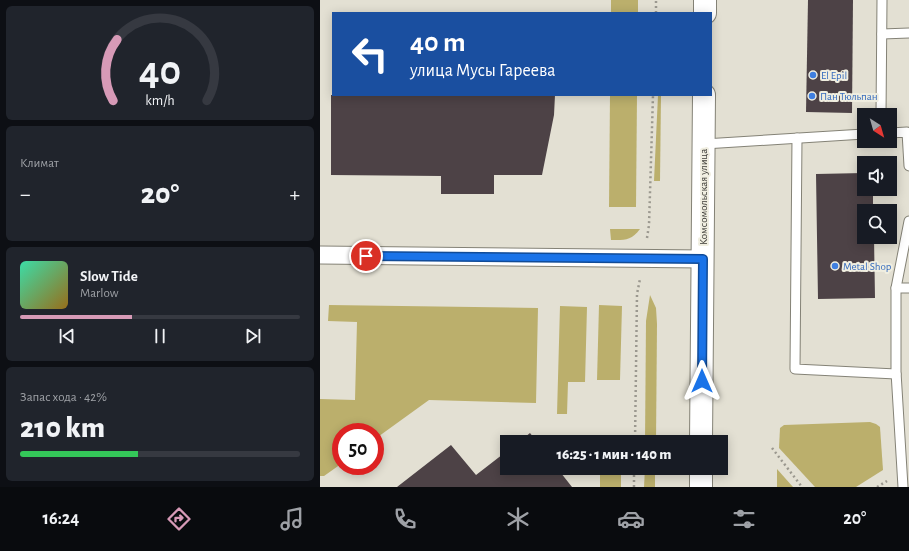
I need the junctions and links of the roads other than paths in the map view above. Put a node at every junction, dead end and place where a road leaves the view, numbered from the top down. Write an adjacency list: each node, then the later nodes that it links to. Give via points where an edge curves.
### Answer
1 (705, 0): 3 (main road)
2 (882, 0): 5 (lane)
3 (705, 12)
4 (909, 33): 5 (lane)
5 (882, 34): 7 (lane)
6 (704, 96): 11 (main road, Комсомольская улица)
7 (881, 108)
8 (897, 132): 12 (lane, via 907,132)
9 (857, 134): 10 (lane)
10 (797, 138): 11 (lane); 18 (lane, via 795,369)
11 (704, 144): 15 (main road, Комсомольская улица)
12 (909, 166)
13 (909, 221): 16 (lane)
14 (320, 255): 15 (street)
15 (703, 259): 19 (main road, Комсомольская улица)
16 (896, 288): 17 (lane); 18 (lane)
17 (909, 288)
18 (896, 374): 22 (lane)
19 (701, 435)
20 (701, 475): 21 (main road)
21 (701, 487)
22 (904, 487)

